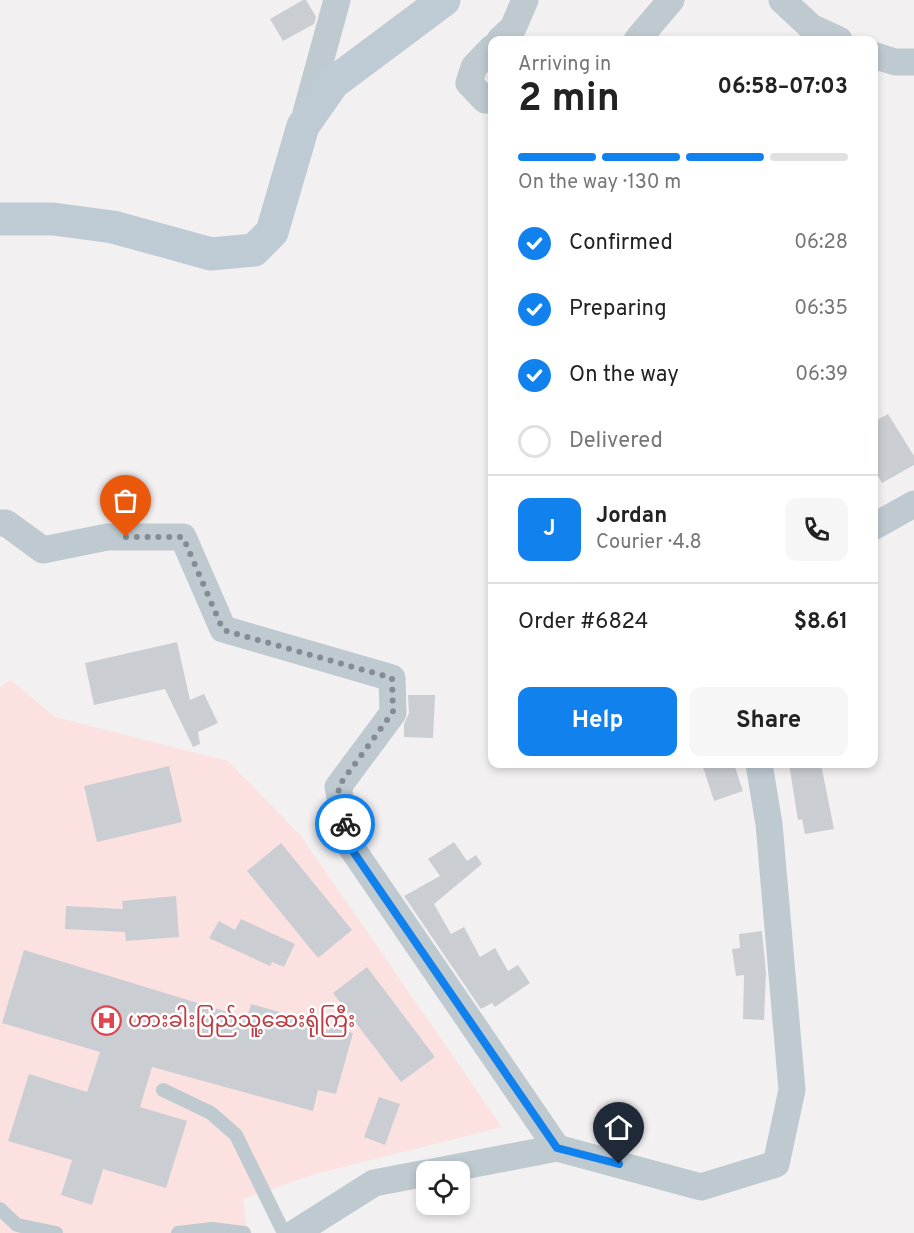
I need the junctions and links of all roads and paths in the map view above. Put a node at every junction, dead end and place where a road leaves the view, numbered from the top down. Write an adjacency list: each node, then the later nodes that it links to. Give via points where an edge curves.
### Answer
1 (337, 0): 13 (street)
2 (444, 0): 13 (street, via 333,83)
3 (525, 0): 6 (street, via 513,28)
4 (671, 0): 7 (street)
5 (782, 0): 8 (street, via 811,27)
6 (504, 36)
7 (640, 36)
8 (830, 36)
9 (488, 52): 12 (street, via 474,67 469,82)
10 (878, 57): 11 (street)
11 (914, 62)
12 (488, 100)
13 (303, 126): 14 (street, via 272,232 254,250 211,254 113,227 53,219)
14 (0, 219)
15 (914, 504): 17 (street)
16 (0, 523): 20 (street, via 6,523 43,550 107,537 183,537 223,630 392,678 393,712 338,787 348,844)
17 (878, 524)
18 (760, 768): 20 (street, via 769,824 792,1090 776,1164 701,1187)
19 (164, 1090): 27 (lane, via 211,1113 236,1135)
20 (557, 1148): 21 (street)
21 (470, 1165)
22 (416, 1175): 28 (street, via 374,1183)
23 (0, 1209): 24 (lane, via 17,1225)
24 (56, 1233)
25 (178, 1233): 26 (lane, via 212,1229)
26 (244, 1233)
27 (284, 1233)
28 (296, 1233)

